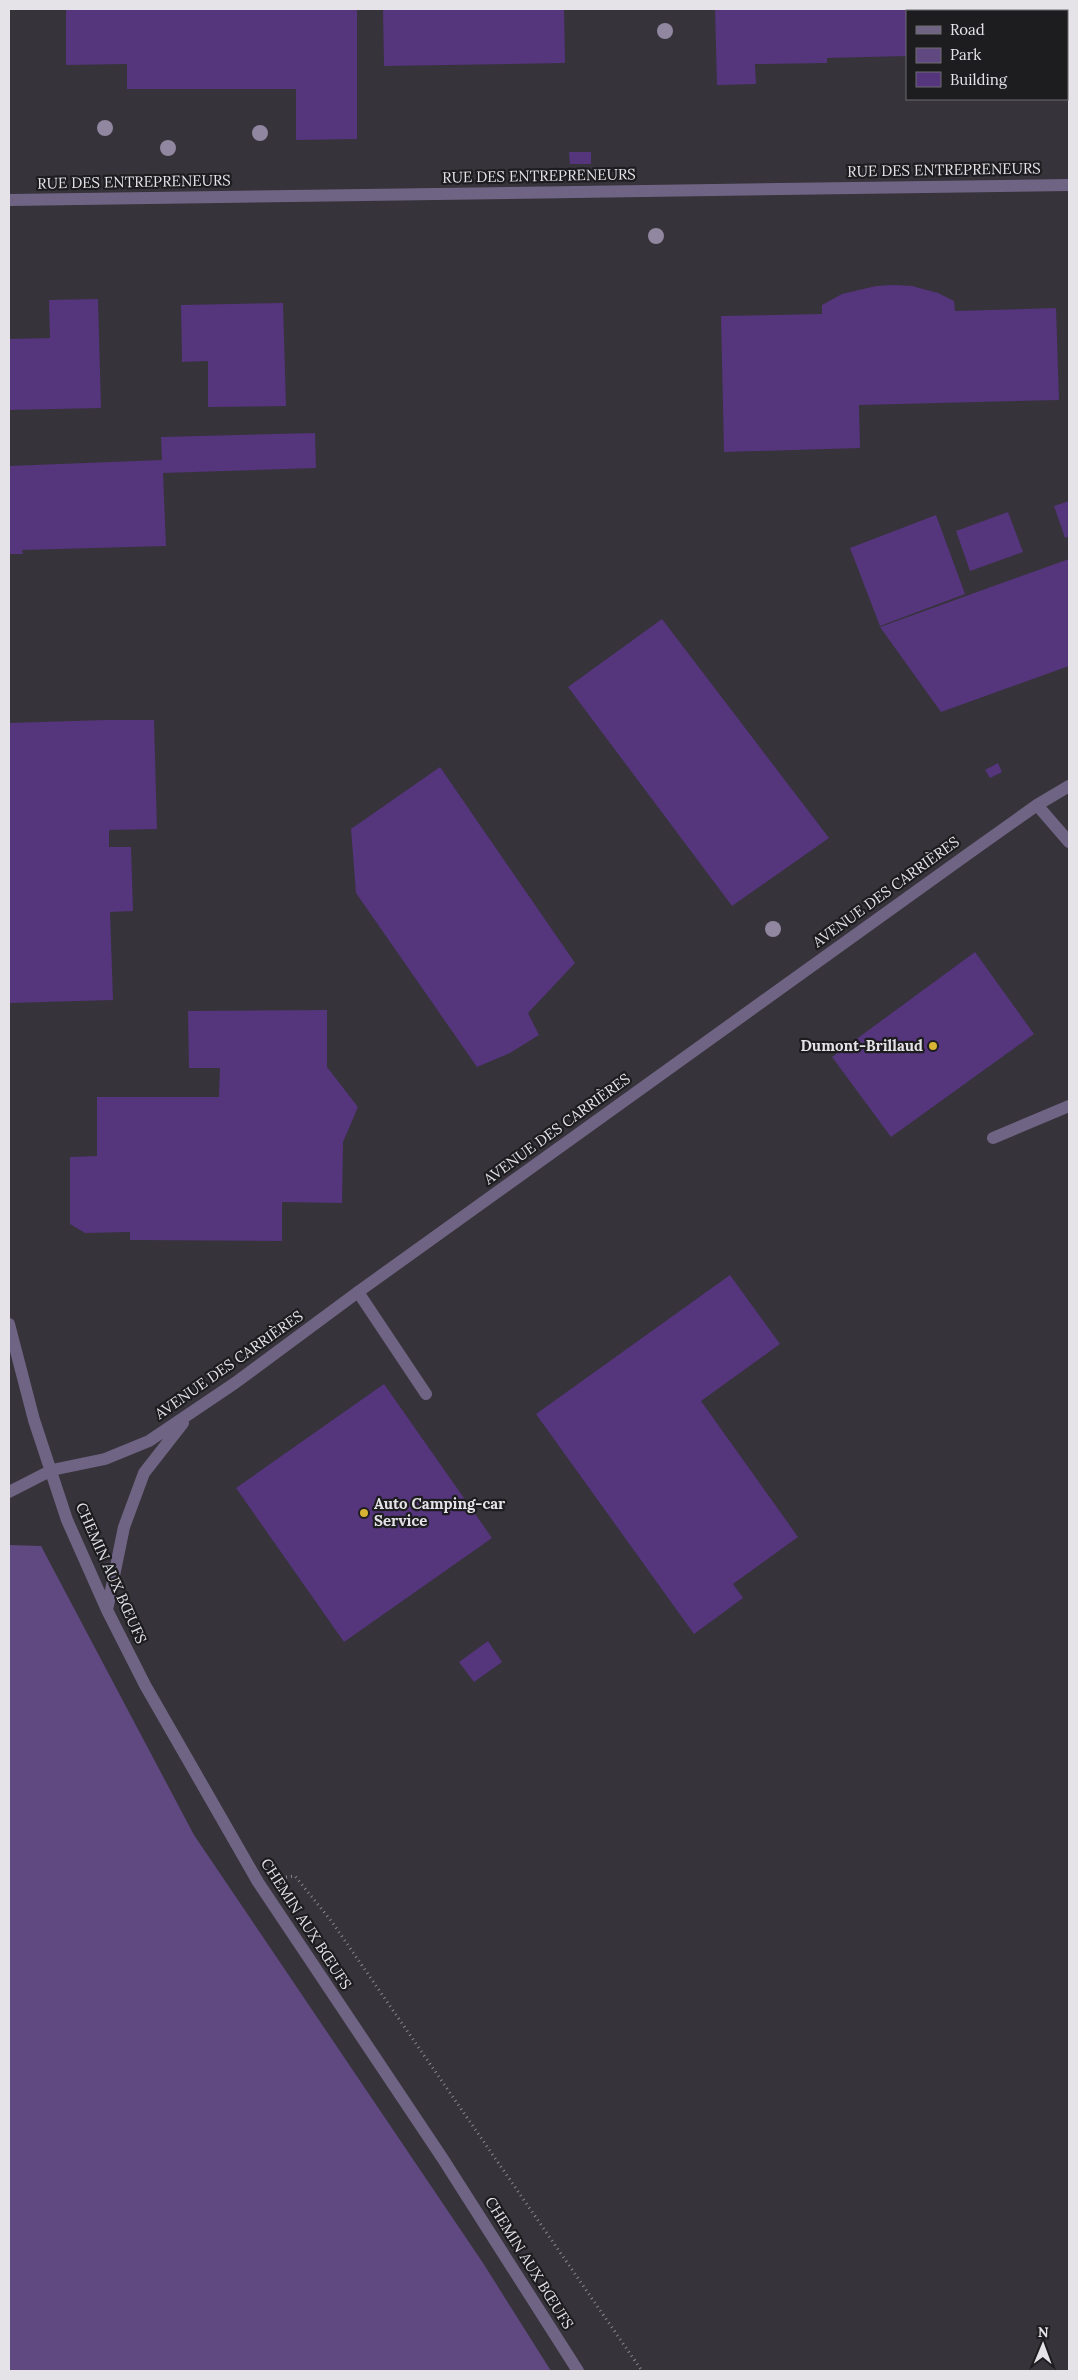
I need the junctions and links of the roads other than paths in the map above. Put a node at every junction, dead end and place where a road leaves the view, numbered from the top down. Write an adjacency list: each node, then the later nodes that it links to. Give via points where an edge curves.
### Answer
1 (1069, 185): 2 (street, RUE DES ENTREPRENEURS)
2 (9, 200)
3 (1069, 786): 4 (street, AVENUE DES CARRIÈRES)
4 (1038, 805): 5 (street); 8 (street, AVENUE DES CARRIÈRES)
5 (1069, 842)
6 (1069, 1106): 7 (street)
7 (994, 1138)
8 (358, 1292): 10 (street); 11 (street, AVENUE DES CARRIÈRES)
9 (9, 1324): 12 (street, CHEMIN AUX BŒUFS, via 34,1420)
10 (426, 1394)
11 (190, 1413): 12 (street, AVENUE DES CARRIÈRES, via 149,1441 105,1459); 14 (street, via 144,1473 124,1527)
12 (52, 1470): 13 (street, AVENUE DES CARRIÈRES); 14 (street, CHEMIN AUX BŒUFS, via 67,1520)
13 (9, 1492)
14 (107, 1610): 15 (street, CHEMIN AUX BŒUFS, via 145,1685 258,1882 443,2159)
15 (578, 2371)

